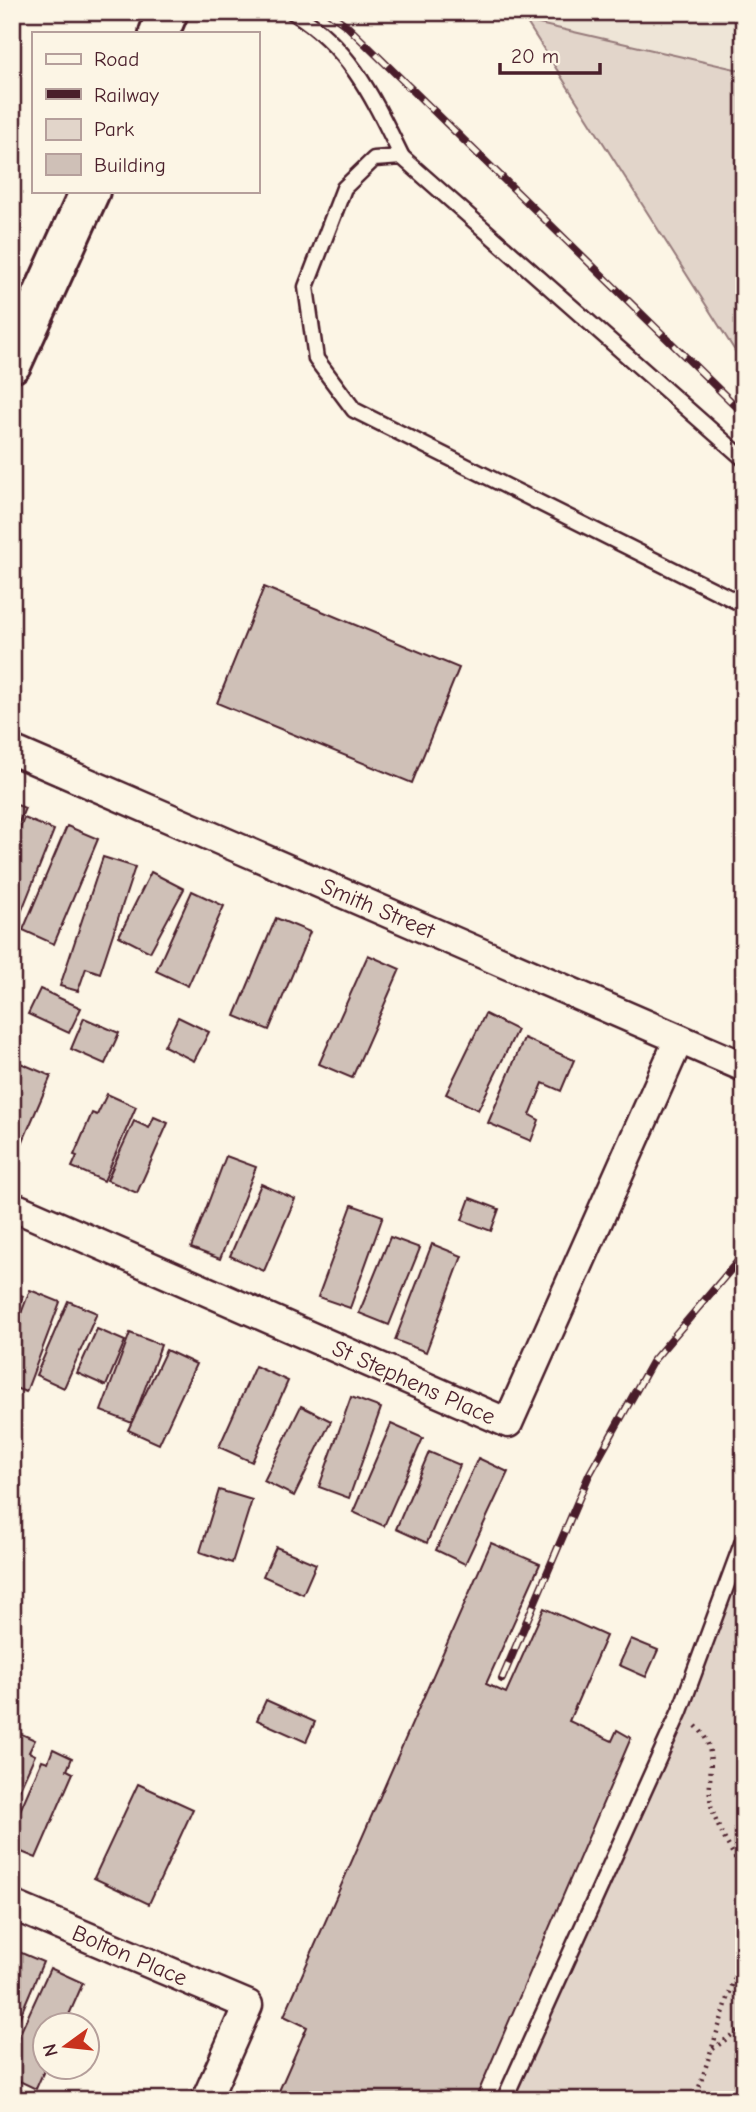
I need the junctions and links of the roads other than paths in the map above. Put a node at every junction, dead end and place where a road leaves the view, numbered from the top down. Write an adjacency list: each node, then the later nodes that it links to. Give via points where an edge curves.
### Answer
1 (168, 12): 3 (street)
2 (293, 12): 4 (lane, via 316,26 364,80)
3 (159, 32)
4 (402, 157): 7 (lane); 8 (lane, via 374,159 344,188 306,287 316,359 354,410)
5 (90, 192): 6 (street)
6 (12, 363)
7 (744, 459)
8 (744, 605)
9 (12, 750): 10 (street, Smith Street)
10 (679, 1039): 11 (street, Smith Street); 12 (street, St Stephens Place, via 508,1423)
11 (744, 1068)
12 (12, 1206)
13 (744, 1538): 16 (lane, via 680,1711)
14 (12, 1905): 15 (street, Bolton Place, via 248,2005)
15 (206, 2100)
16 (504, 2100)

